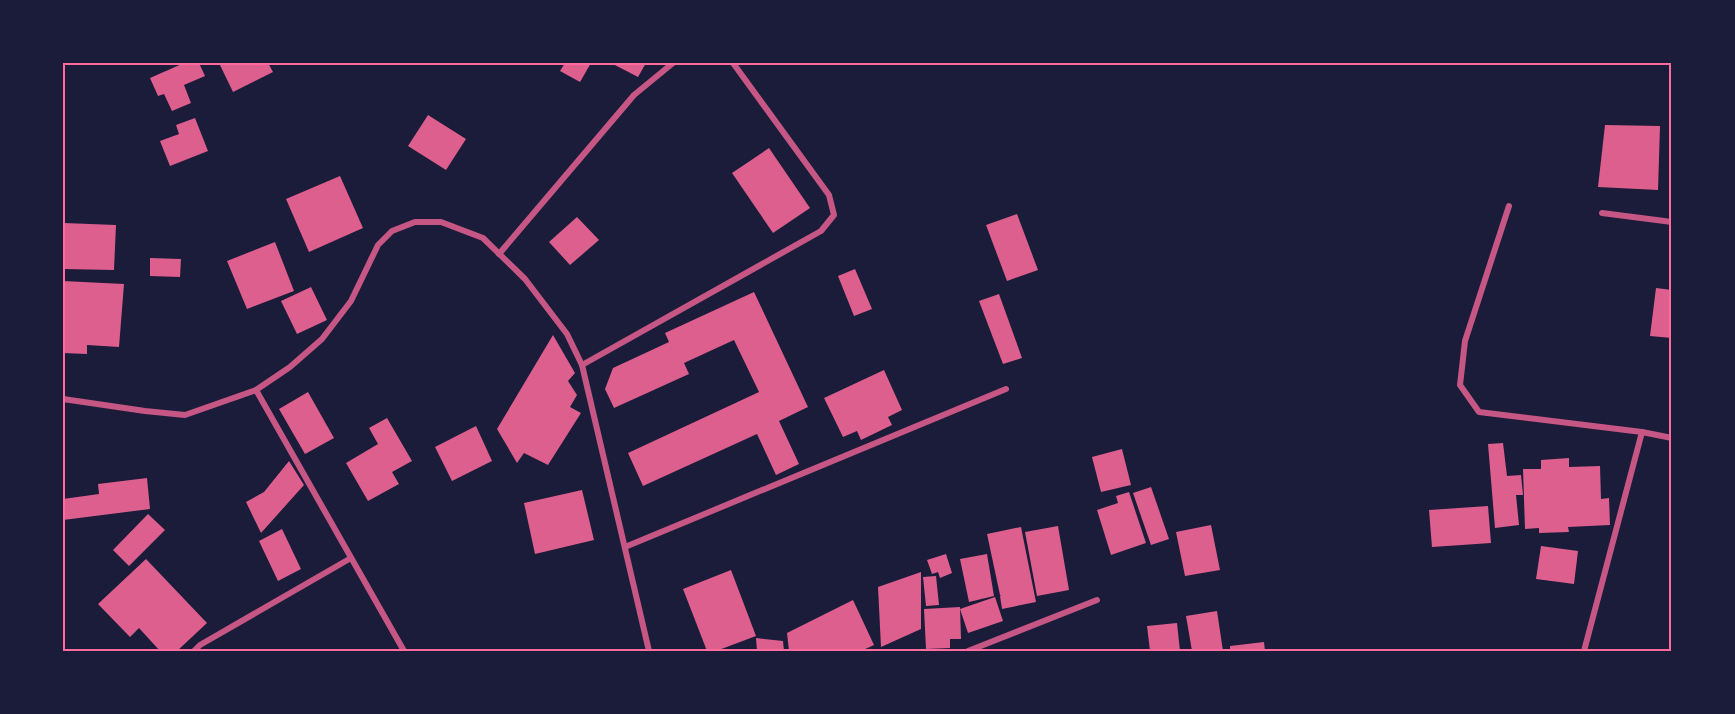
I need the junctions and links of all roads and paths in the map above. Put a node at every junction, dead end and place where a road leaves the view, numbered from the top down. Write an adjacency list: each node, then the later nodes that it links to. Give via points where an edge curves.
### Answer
1 (673, 63): 6 (street, via 634,95)
2 (733, 63): 7 (street, via 829,195 834,215 820,231)
3 (1509, 206): 11 (street, via 1465,341 1460,385 1479,412)
4 (1602, 213): 5 (street)
5 (1672, 222)
6 (499, 254): 7 (street, via 525,279 567,334); 9 (street, via 483,238 441,222 415,222 392,231 378,245 351,301 322,339)
7 (582, 365): 13 (street)
8 (1006, 389): 13 (street)
9 (256, 390): 10 (street, via 185,415); 14 (street)
10 (63, 399)
11 (1642, 432): 12 (street); 20 (street)
12 (1672, 438)
13 (625, 547): 18 (street)
14 (351, 558): 16 (street); 17 (street)
15 (1097, 600): 19 (street)
16 (194, 651)
17 (404, 651)
18 (649, 651)
19 (968, 651)
20 (1584, 651)

